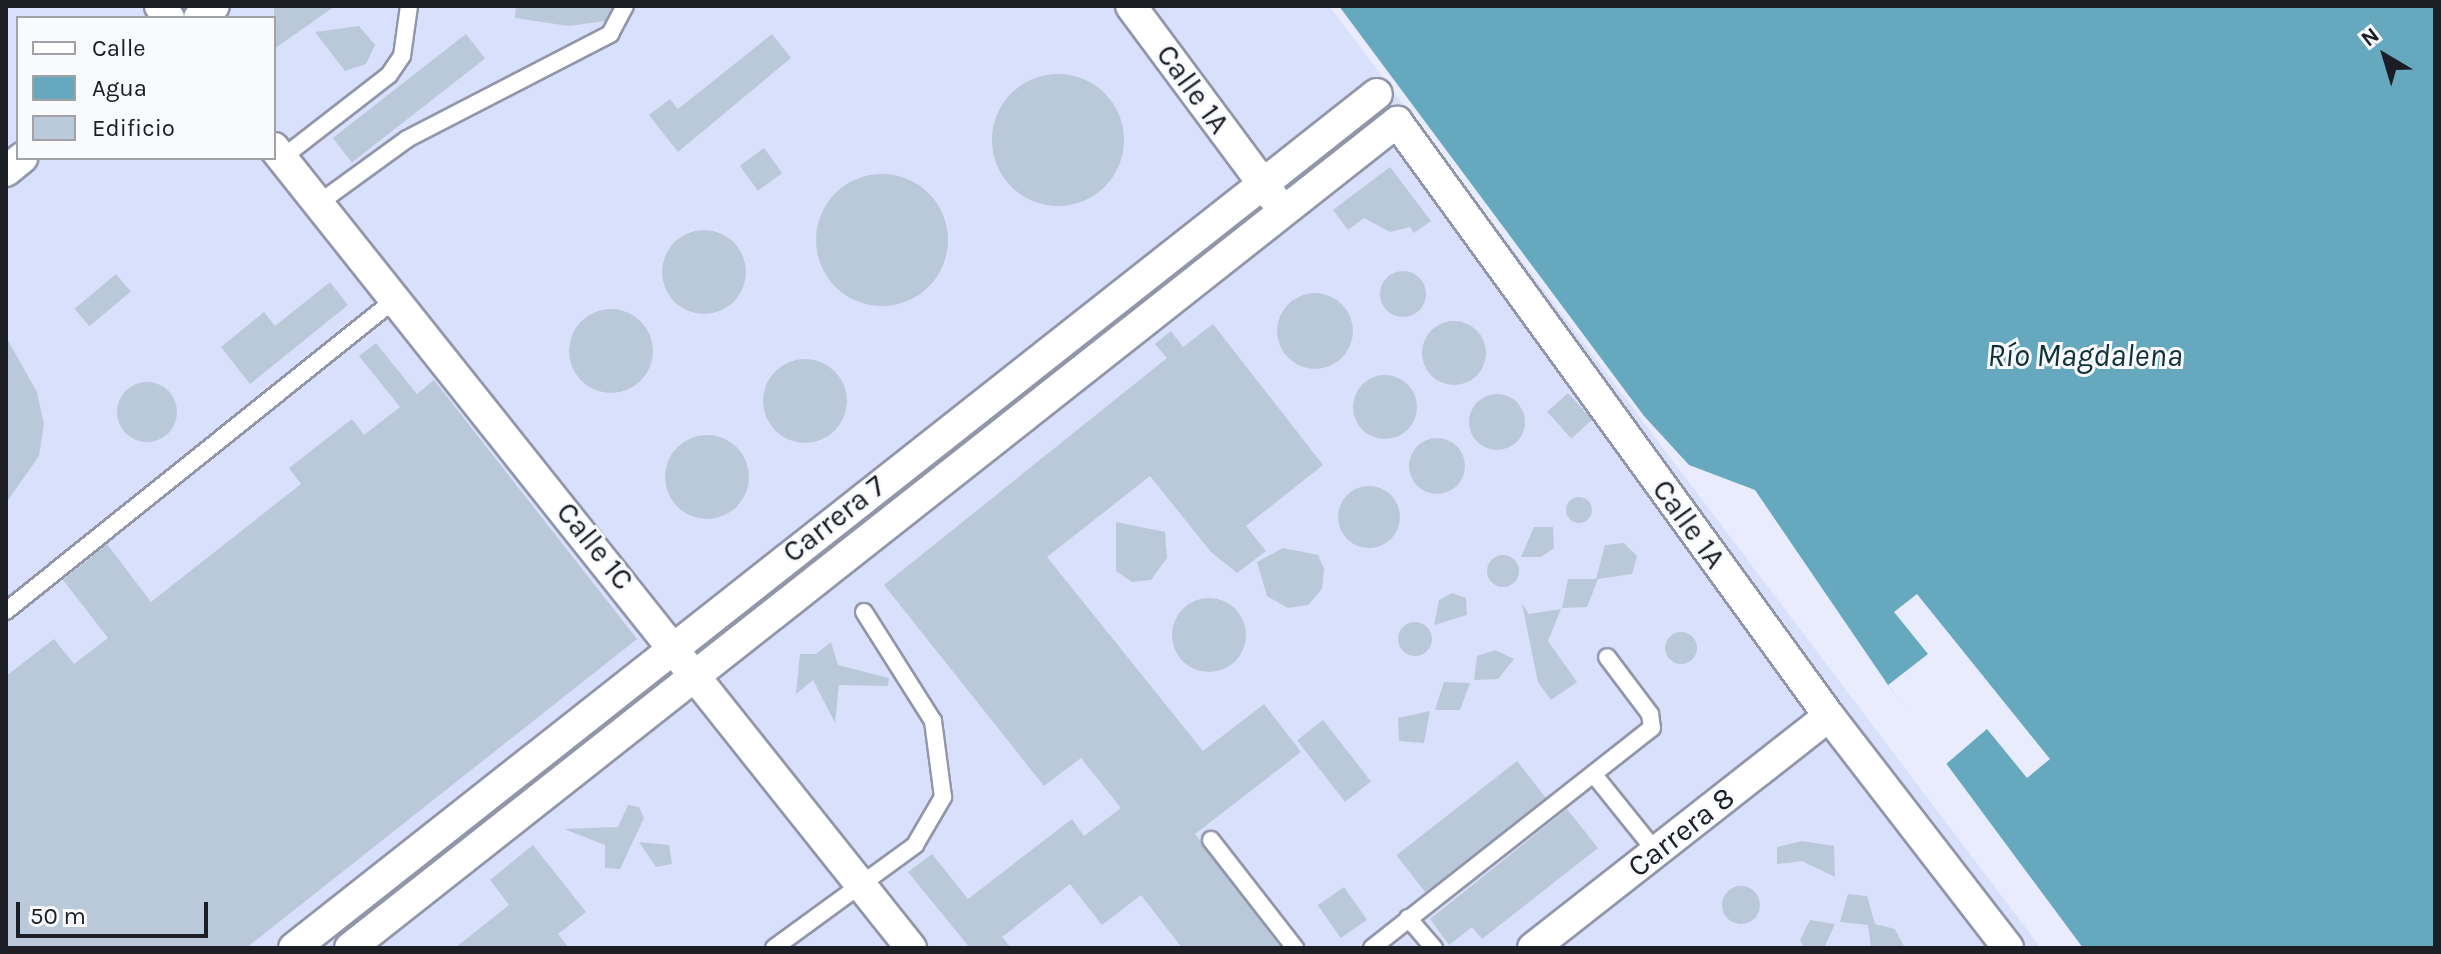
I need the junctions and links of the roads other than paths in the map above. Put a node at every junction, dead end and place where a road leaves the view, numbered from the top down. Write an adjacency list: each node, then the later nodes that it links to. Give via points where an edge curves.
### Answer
1 (409, 6): 6 (lane, via 402,56 389,75)
2 (625, 6): 8 (lane, via 610,34 407,139)
3 (1131, 6): 7 (street, Calle 1A)
4 (1377, 94): 5 (lane, Calle 1A); 7 (street, Carrera 7)
5 (1397, 122): 9 (street, Carrera 7); 20 (street, Calle 1A)
6 (278, 153): 8 (street, Calle 1C)
7 (1261, 183): 9 (street, Calle 1A); 11 (street, Carrera 7)
8 (319, 203): 10 (street, Calle 1C)
9 (1283, 211): 12 (street, Carrera 7)
10 (396, 299): 15 (lane); 17 (street, Calle 1C)
11 (994, 393): 12 (lane); 13 (street, Carrera 7)
12 (1017, 422): 14 (street, Carrera 7)
13 (802, 545): 14 (lane); 17 (street, Carrera 7)
14 (825, 573): 19 (street, Carrera 7)
15 (6, 611)
16 (864, 612): 24 (lane, via 933,721 943,797 915,845)
17 (674, 645): 19 (street, Calle 1C); 26 (street, Carrera 7)
18 (1607, 657): 21 (lane, via 1650,714 1652,728)
19 (697, 674): 24 (street, Calle 1C); 27 (street, Carrera 7)
20 (1829, 716): 23 (street, Carrera 8); 34 (street, Calle 1A)
21 (1595, 776): 23 (lane); 25 (lane)
22 (1211, 840): 30 (lane)
23 (1656, 852): 33 (street, Carrera 8)
24 (862, 886): 28 (lane); 29 (street, Calle 1C)
25 (1408, 918): 31 (lane); 32 (lane)
26 (294, 948)
27 (350, 948)
28 (774, 948)
29 (911, 948)
30 (1295, 948)
31 (1372, 948)
32 (1434, 948)
33 (1533, 948)
34 (2008, 948)

